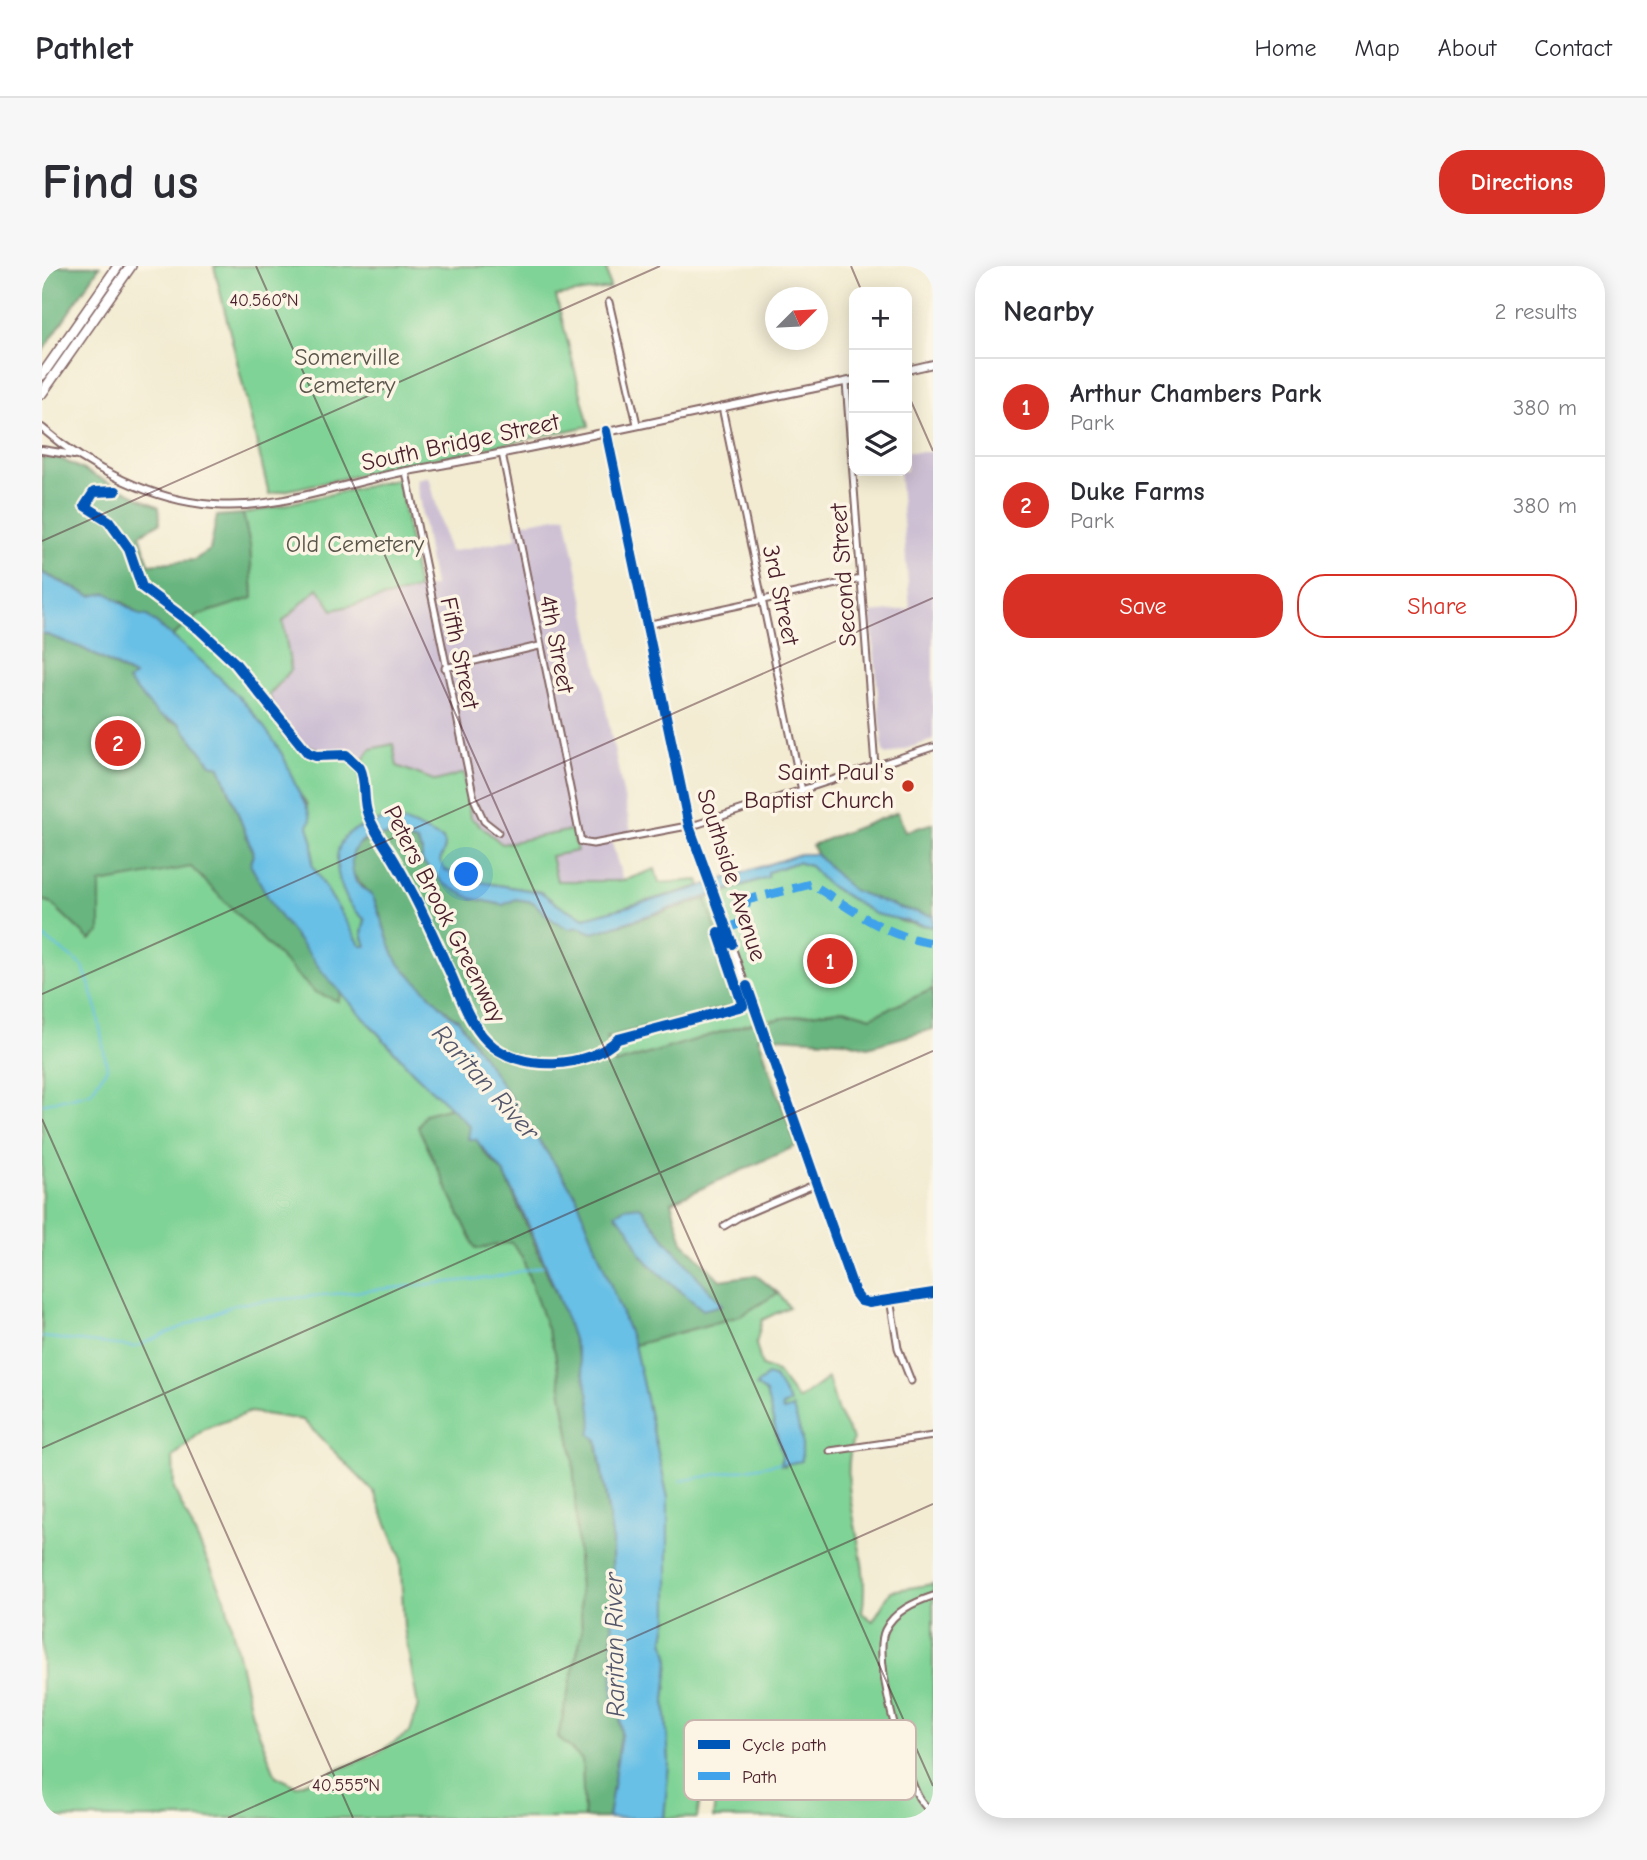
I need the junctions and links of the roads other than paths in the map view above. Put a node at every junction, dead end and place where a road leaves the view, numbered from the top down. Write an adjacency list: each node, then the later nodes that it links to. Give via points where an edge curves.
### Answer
1 (118, 266): 6 (highway)
2 (131, 266): 9 (highway)
3 (609, 302): 11 (street)
4 (933, 364): 5 (street)
5 (912, 369)
6 (42, 375)
7 (849, 381): 8 (street, South Bridge Street)
8 (846, 382): 10 (street, South Bridge Street); 18 (street, Second Street)
9 (42, 393)
10 (722, 407): 11 (street, South Bridge Street); 19 (street, 3rd Street)
11 (637, 424): 13 (street, South Bridge Street)
12 (42, 428): 16 (street, South Bridge Street)
13 (606, 431): 15 (street, South Bridge Street); 20 (street, Southside Avenue)
14 (42, 450): 16 (street, South Bridge Street)
15 (502, 453): 17 (street, South Bridge Street); 21 (street, 4th Street)
16 (79, 456): 17 (street, South Bridge Street, via 152,491 217,506 282,501)
17 (406, 472): 22 (street, Fifth Street)
18 (860, 579): 19 (street); 24 (street, Second Street)
19 (764, 599): 20 (street); 25 (street, 3rd Street)
20 (646, 625): 26 (street, Southside Avenue)
21 (539, 646): 22 (street); 26 (street, 4th Street, via 581,842 593,844)
22 (446, 668): 27 (street, Fifth Street, via 474,799 484,821)
23 (933, 747): 24 (street)
24 (875, 766): 25 (street)
25 (802, 791): 26 (street)
26 (690, 825): 28 (street, Southside Avenue)
27 (498, 832)
28 (817, 1184): 29 (street); 31 (street, Southside Avenue, via 861,1301)
29 (724, 1226)
30 (933, 1293): 31 (street)
31 (890, 1299): 32 (street, via 898,1348)
32 (911, 1381)
33 (933, 1436): 34 (street)
34 (830, 1451)
35 (933, 1596): 36 (street, via 914,1603 889,1623 880,1646)
36 (895, 1720)
37 (916, 1790): 38 (street)
38 (933, 1815)

